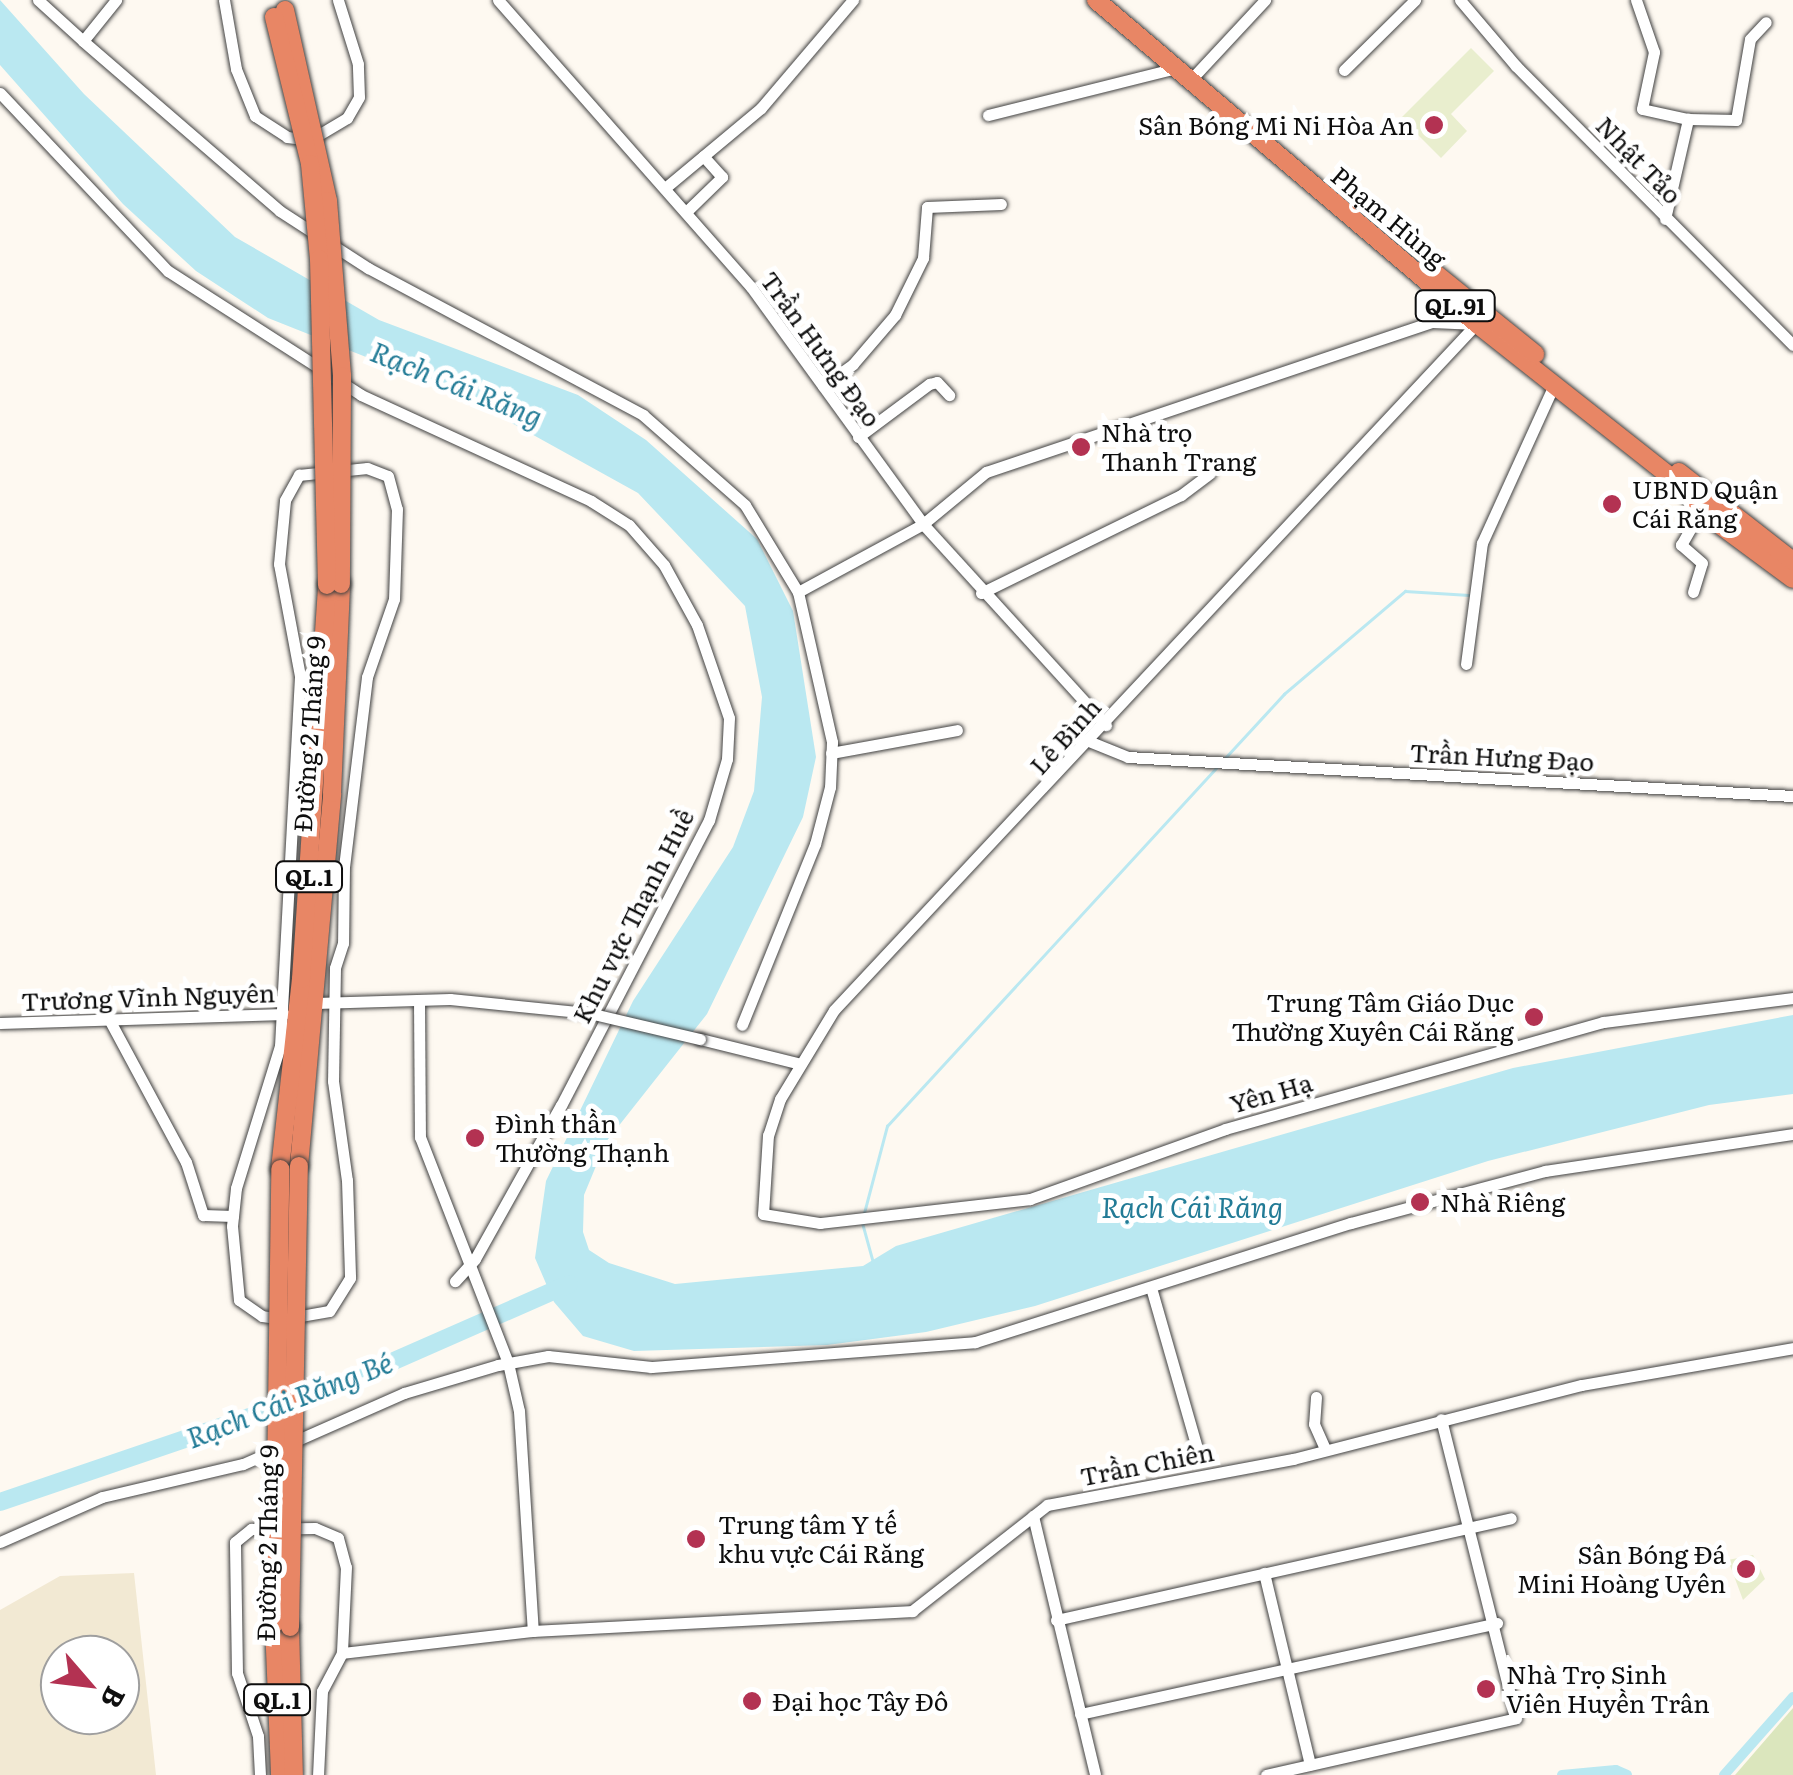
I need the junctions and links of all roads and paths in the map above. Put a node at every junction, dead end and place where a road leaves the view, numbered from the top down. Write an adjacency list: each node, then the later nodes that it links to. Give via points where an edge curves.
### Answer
1 (38, 0): 15 (street)
2 (116, 0): 15 (street)
3 (224, 0): 4 (street, via 236,69 255,116 287,136 310,140 347,118 359,98 358,64)
4 (338, 0)
5 (498, 0): 24 (street, Trần Hưng Đạo)
6 (853, 0): 23 (street, via 761,108)
7 (1096, 0): 16 (highway, Phạm Hùng / QL.91)
8 (1108, 0): 18 (highway, Phạm Hùng / QL.91)
9 (1266, 0): 18 (street)
10 (1416, 0): 17 (street)
11 (1460, 0): 27 (street, Nhật Tảo)
12 (1638, 2): 22 (street, via 1654,52 1642,109)
13 (278, 6): 39 (highway, Đường 2 Tháng 9 / QL.1, bridge, via 310,164)
14 (1766, 22): 22 (street, via 1750,39 1730,124)
15 (83, 41): 40 (street, via 280,211 368,268 643,415 744,505)
16 (1177, 68): 19 (highway, Phạm Hùng / QL.91); 21 (street)
17 (1344, 70)
18 (1198, 73): 19 (highway, Phạm Hùng / QL.91)
19 (1213, 93): 28 (highway, Phạm Hùng / QL.91)
20 (0, 94): 65 (street, Khu vực Thạnh Huề, via 168,270 361,395 591,501 629,526 664,565 696,624 729,718 728,759 709,820)
21 (988, 115)
22 (1688, 119): 27 (street)
23 (703, 156): 24 (street); 26 (street, via 722,177)
24 (665, 188): 26 (street, Trần Hưng Đạo)
25 (1001, 204): 31 (street, via 927,207 922,258 894,315)
26 (687, 211): 31 (street, Trần Hưng Đạo)
27 (1664, 218): 29 (street, Nhật Tảo)
28 (1481, 319): 30 (highway, Phạm Hùng / QL.91); 35 (highway, Phạm Hùng / QL.91); 36 (street, via 1432,322 986,472); 44 (street, Lê Bình)
29 (1793, 345)
30 (1555, 383): 35 (highway, Phạm Hùng / QL.91); 43 (street, via 1482,543)
31 (823, 386): 33 (street, Trần Hưng Đạo)
32 (949, 395): 33 (street, via 937,382 929,384)
33 (858, 438): 36 (street, Trần Hưng Đạo)
34 (1210, 473): 42 (street, via 1181,494)
35 (1706, 505): 37 (highway, Phạm Hùng / QL.91); 38 (highway, Phạm Hùng / QL.91); 41 (street, via 1681,545 1702,563)
36 (923, 524): 40 (street); 42 (street, Trần Hưng Đạo)
37 (1793, 561)
38 (1793, 579)
39 (334, 584): 49 (highway, Đường 2 Tháng 9 / QL.1); 54 (highway, Đường 2 Tháng 9 / QL.1)
40 (798, 592): 47 (street, via 826,698)
41 (1693, 592)
42 (981, 593): 44 (street, Trần Hưng Đạo)
43 (1466, 664)
44 (1106, 725): 46 (street, Lê Bình)
45 (957, 730): 47 (street)
46 (1091, 742): 48 (street, Trần Hưng Đạo, via 1128,758); 59 (street, Lê Bình, via 834,1010)
47 (831, 752): 57 (street, via 815,844)
48 (1793, 796)
49 (321, 936): 50 (street); 53 (highway, Đường 2 Tháng 9 / QL.1)
50 (335, 968): 53 (street); 54 (street, via 343,943 344,866 367,677 394,599 395,487 367,468 299,474 285,500 280,576 300,676)
51 (1793, 998): 63 (street, Yên Hạ, via 1603,1022 1225,1129 1030,1198 820,1223)
52 (419, 1000): 53 (street); 59 (street, bridge, via 589,1013); 65 (street, via 420,1137)
53 (326, 1003): 62 (highway, Đường 2 Tháng 9 / QL.1); 64 (street, via 352,1254 344,1297 312,1318 249,1310 234,1280)
54 (290, 1014): 55 (street, Trương Vĩnh Nguyên); 58 (street); 60 (highway, Đường 2 Tháng 9 / QL.1)
55 (111, 1022): 56 (street, Trương Vĩnh Nguyên); 64 (street, via 186,1162 203,1215)
56 (0, 1023)
57 (742, 1025)
58 (280, 1046): 60 (street); 64 (street)
59 (797, 1063): 63 (street, Lê Bình, via 768,1135)
60 (294, 1064): 62 (highway, Đường 2 Tháng 9 / QL.1)
61 (1793, 1134): 67 (street, via 1546,1171 1352,1223)
62 (290, 1167): 81 (highway, Đường 2 Tháng 9 / QL.1, bridge)
63 (763, 1214)
64 (233, 1216)
65 (472, 1269): 66 (street, Khu vực Thạnh Huề); 69 (street)
66 (455, 1281)
67 (1152, 1291): 69 (street, via 937,1348 650,1368 564,1356); 72 (street)
68 (1793, 1348): 71 (street, Trần Chiên, via 1582,1384)
69 (506, 1357): 77 (street, via 404,1393 243,1464 102,1497); 82 (street, via 524,1458)
70 (1316, 1397): 73 (street, via 1314,1424)
71 (1441, 1419): 73 (street, Trần Chiên); 76 (street)
72 (1197, 1448)
73 (1324, 1448): 74 (street, Trần Chiên, via 1047,1505)
74 (1033, 1516): 79 (street); 82 (street, Trần Chiên, via 912,1612)
75 (1510, 1518): 76 (street)
76 (1471, 1528): 78 (street); 80 (street)
77 (0, 1542)
78 (1264, 1574): 79 (street); 84 (street)
79 (1056, 1620): 85 (street)
80 (1497, 1623): 84 (street); 86 (street, via 1516,1718)
81 (282, 1626): 88 (highway, Đường 2 Tháng 9 / QL.1); 89 (highway, Đường 2 Tháng 9 / QL.1)
82 (533, 1631): 83 (street, Trần Chiên)
83 (342, 1652): 87 (street, via 346,1568 338,1538 314,1528 243,1534 232,1560 237,1672 258,1736); 90 (street, via 322,1690)
84 (1288, 1668): 85 (street); 86 (street)
85 (1080, 1714): 91 (street)
86 (1310, 1765): 92 (street)
87 (260, 1775)
88 (280, 1775)
89 (294, 1775)
90 (318, 1775)
91 (1095, 1775)
92 (1266, 1775)

